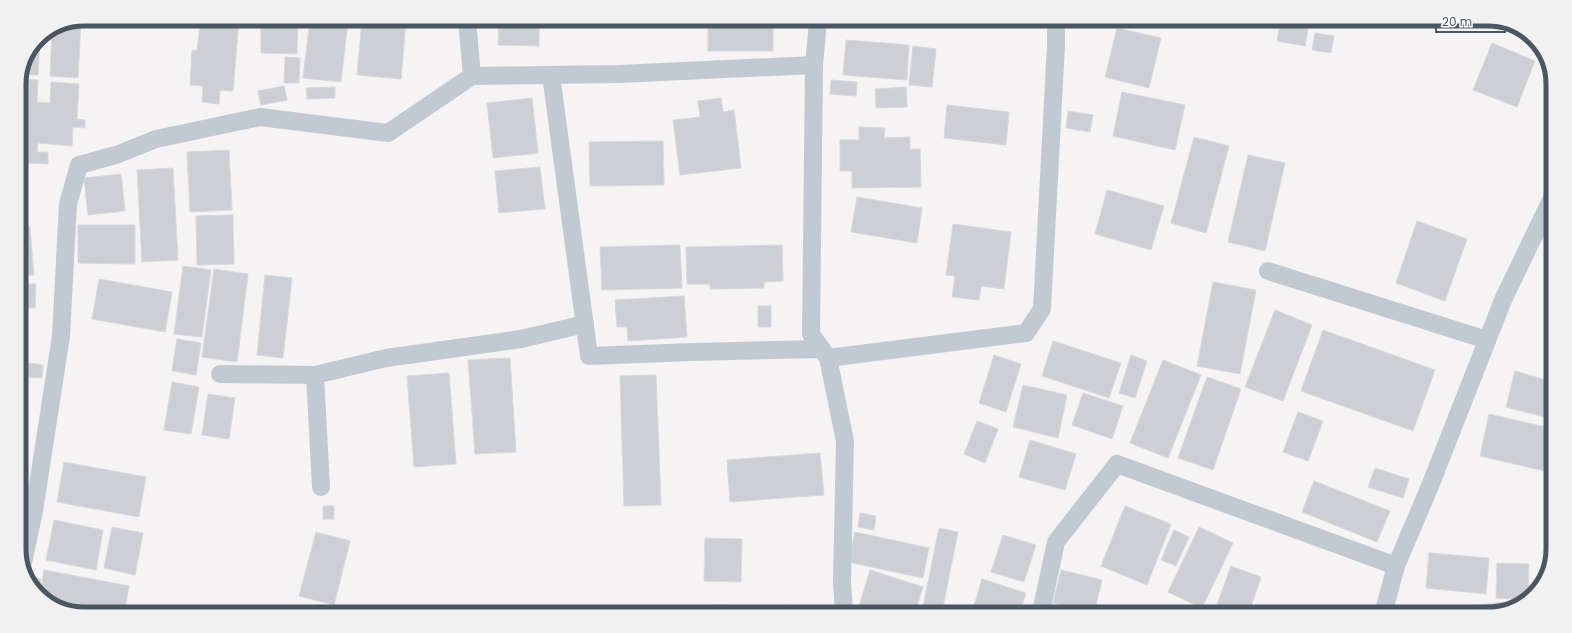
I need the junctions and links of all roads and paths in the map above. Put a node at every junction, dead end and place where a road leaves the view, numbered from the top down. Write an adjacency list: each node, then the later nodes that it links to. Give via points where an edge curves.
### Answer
1 (468, 26): 6 (street)
2 (818, 26): 4 (street)
3 (1056, 26): 11 (street, via 1042,309 1026,333)
4 (814, 65): 5 (street); 11 (street, via 812,334)
5 (551, 75): 6 (street); 9 (street)
6 (472, 76): 15 (street, via 388,133 260,117 156,138 116,156 79,165 68,204 61,336)
7 (1546, 210): 10 (street, via 1503,300)
8 (1268, 271): 10 (street)
9 (585, 324): 11 (street, via 589,356 692,352); 13 (street, via 521,339 386,358)
10 (1487, 340): 16 (street)
11 (824, 353): 17 (street, via 845,441)
12 (220, 374): 13 (street)
13 (315, 375): 14 (street)
14 (321, 487)
15 (26, 549)
16 (1396, 566): 18 (street, via 1117,464 1056,542); 19 (street)
17 (844, 607)
18 (1042, 607)
19 (1385, 607)

